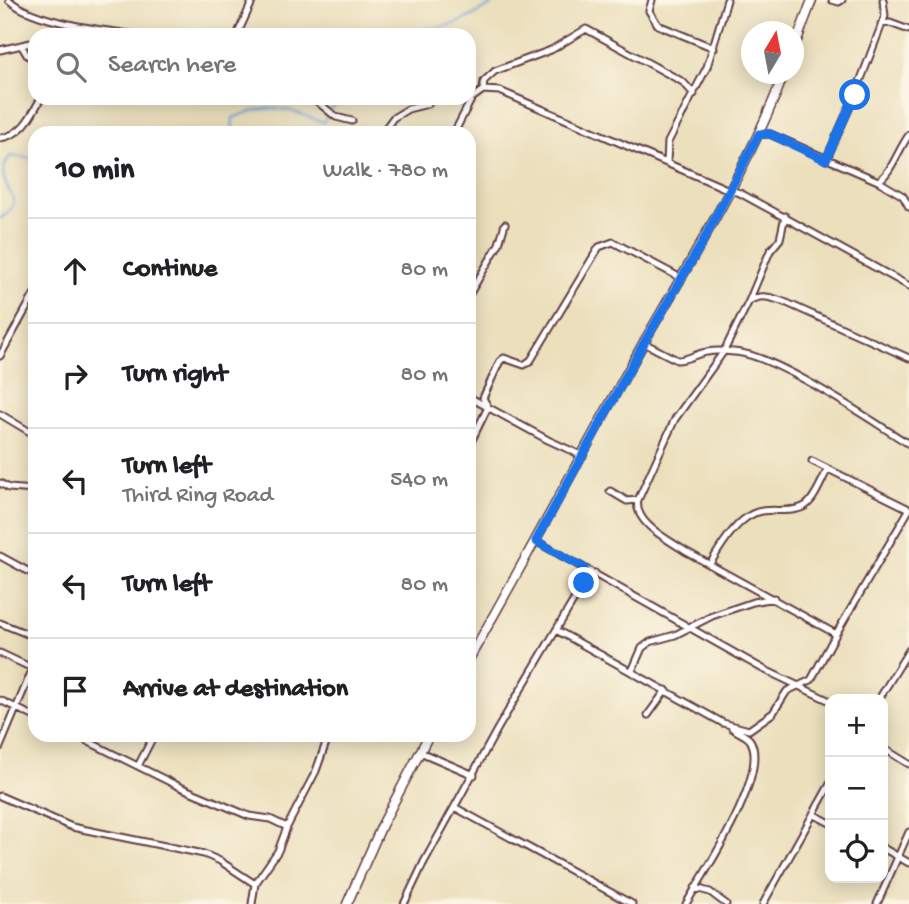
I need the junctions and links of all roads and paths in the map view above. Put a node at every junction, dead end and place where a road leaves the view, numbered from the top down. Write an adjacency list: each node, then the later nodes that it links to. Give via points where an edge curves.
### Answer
1 (3, 0): 2 (street)
2 (10, 0): 12 (street, via 18,8)
3 (253, 0): 13 (street)
4 (652, 0): 17 (street, via 649,10 658,25)
5 (727, 0): 17 (street)
6 (812, 0): 10 (street)
7 (832, 0): 8 (street)
8 (842, 0)
9 (883, 0): 11 (street)
10 (804, 21)
11 (881, 24): 14 (street); 34 (street)
12 (85, 28)
13 (240, 28)
14 (909, 30)
15 (28, 43): 16 (street)
16 (20, 45): 18 (street); 19 (street)
17 (713, 48): 22 (street)
18 (0, 50)
19 (28, 56)
20 (780, 84): 31 (street)
21 (483, 90): 22 (street, via 484,81 495,71 551,50 586,29 683,82); 23 (street); 35 (street, via 500,91)
22 (694, 94): 35 (street, via 668,142)
23 (476, 95)
24 (37, 105): 33 (street, via 24,126)
25 (321, 105): 28 (street, via 336,117)
26 (424, 105): 29 (street, via 408,109)
27 (468, 105): 30 (street)
28 (352, 121)
29 (387, 126)
30 (458, 126)
31 (759, 134): 34 (street, via 770,134); 37 (street)
32 (909, 135): 36 (street, via 886,176)
33 (0, 138)
34 (826, 160): 36 (street)
35 (667, 163): 37 (street)
36 (878, 181): 38 (street, via 903,196)
37 (729, 190): 39 (street); 41 (street)
38 (909, 206)
39 (785, 216): 43 (street); 44 (street, via 780,239 770,251)
40 (505, 224): 42 (street)
41 (681, 278): 46 (street); 51 (street, via 613,242 599,247 531,360 524,365 504,358 500,361 483,398)
42 (476, 283)
43 (909, 286)
44 (749, 301): 47 (street); 49 (street, via 761,296 787,303)
45 (28, 306): 48 (street)
46 (644, 343): 47 (street, via 677,360); 56 (street)
47 (723, 351): 55 (street, via 758,358 793,374); 62 (street, via 676,419)
48 (0, 356)
49 (909, 358)
50 (476, 401): 51 (street)
51 (488, 407): 54 (street); 56 (street)
52 (0, 414): 53 (street)
53 (28, 431)
54 (476, 432)
55 (909, 444)
56 (583, 456): 64 (street)
57 (812, 461): 58 (street)
58 (828, 469): 63 (street); 66 (street, via 808,504 760,511 746,519)
59 (0, 483): 60 (street)
60 (28, 489)
61 (610, 491): 62 (street, via 627,501)
62 (638, 500): 66 (street, via 636,507 649,525)
63 (909, 510): 78 (street)
64 (536, 541): 67 (street); 79 (street)
65 (0, 556): 68 (street)
66 (710, 564): 71 (street)
67 (584, 568): 69 (street); 70 (street)
68 (28, 571)
69 (595, 573): 70 (street); 75 (street)
70 (584, 583): 76 (street)
71 (756, 589): 72 (street); 73 (street)
72 (774, 598): 73 (street); 78 (street)
73 (753, 602): 75 (street)
74 (0, 623): 77 (street)
75 (690, 626): 83 (street, via 642,648); 86 (street)
76 (558, 631): 83 (street); 105 (street)
77 (28, 634)
78 (836, 634): 85 (street)
79 (476, 647)
80 (909, 650): 89 (street)
81 (0, 653): 82 (street)
82 (28, 664)
83 (632, 671): 87 (street)
84 (28, 679): 92 (street)
85 (811, 680): 86 (street); 88 (street)
86 (799, 686): 88 (street); 95 (street, via 787,691 773,713 749,730)
87 (666, 690): 94 (street); 95 (street)
88 (816, 694): 90 (street)
89 (883, 694)
90 (825, 698)
91 (0, 701): 92 (street)
92 (15, 708): 93 (street); 100 (street)
93 (28, 714)
94 (648, 715)
95 (723, 723): 117 (street, via 749,739 753,775 742,807)
96 (89, 742): 104 (street)
97 (150, 742): 104 (street)
98 (326, 742): 111 (street)
99 (426, 742): 102 (street)
100 (0, 747)
101 (888, 751): 103 (street)
102 (421, 752): 105 (street); 120 (street)
103 (909, 764)
104 (138, 766): 111 (street, via 249,816)
105 (474, 775): 108 (street)
106 (825, 793): 109 (street)
107 (0, 796): 116 (street, via 72,827 204,855)
108 (456, 808): 121 (street); 122 (street)
109 (813, 814): 110 (street); 125 (street)
110 (825, 820)
111 (287, 827): 116 (street)
112 (909, 832): 114 (street)
113 (888, 851): 114 (street)
114 (897, 857): 115 (street); 126 (street)
115 (909, 863)
116 (255, 884): 118 (street)
117 (695, 888): 123 (street); 124 (street)
118 (253, 901): 119 (street)
119 (258, 904)
120 (347, 904)
121 (404, 904)
122 (632, 904)
123 (686, 904)
124 (726, 904)
125 (763, 904)
126 (877, 904)

